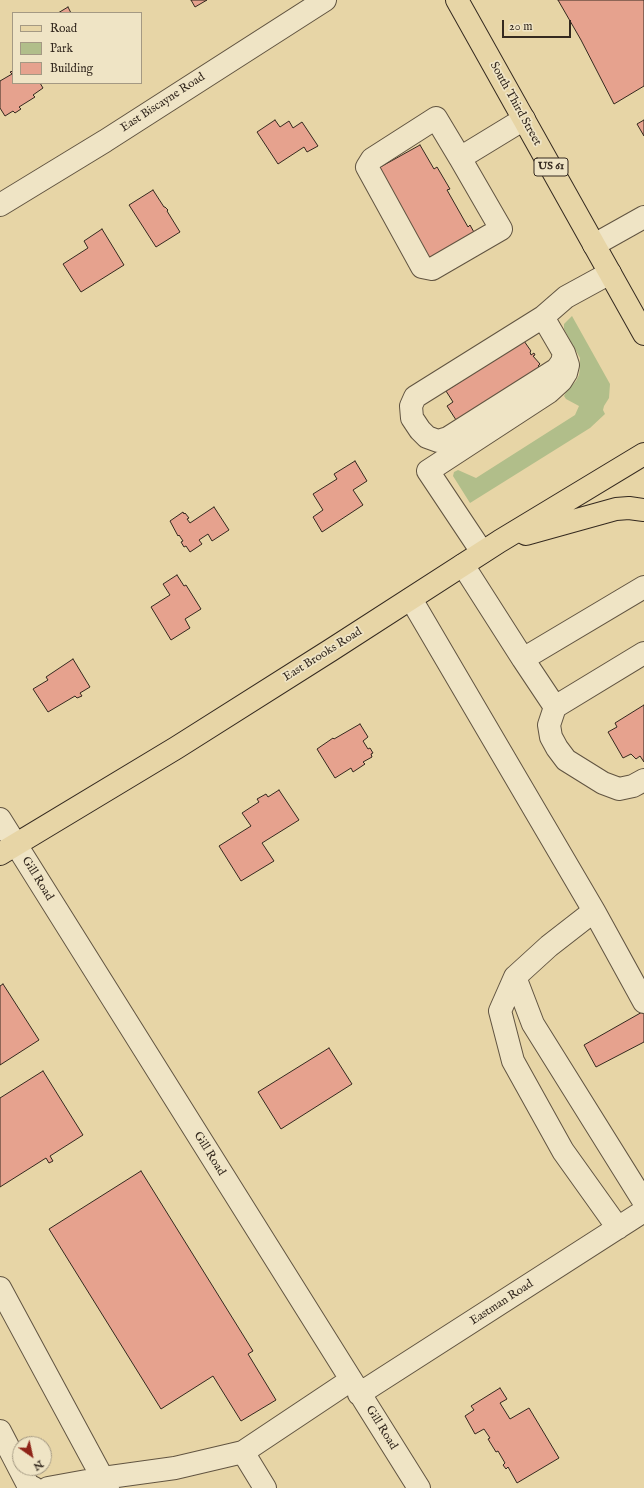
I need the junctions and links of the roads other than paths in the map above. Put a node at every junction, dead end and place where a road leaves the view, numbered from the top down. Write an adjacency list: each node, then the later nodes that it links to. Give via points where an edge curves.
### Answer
1 (325, 0): 5 (street, East Biscayne Road)
2 (456, 0): 3 (main road, South Third Street / US 61)
3 (524, 119): 4 (street); 7 (main road, South Third Street / US 61)
4 (460, 158): 4 (street, via 436,118 372,159 367,167 422,267 432,269 501,229)
5 (0, 205)
6 (644, 217): 7 (street)
7 (594, 245): 8 (main road, South Third Street / US 61)
8 (610, 273): 9 (street, via 566,297); 10 (main road, South Third Street / US 61)
9 (543, 317): 11 (street); 11 (street, via 415,397 411,406 412,418 427,437 438,440 448,438 557,369)
10 (643, 331)
11 (564, 353): 14 (street, via 568,364 566,373 549,392 428,471)
12 (644, 454): 14 (main road, East Brooks Road)
13 (644, 510): 14 (main road, via 616,509)
14 (491, 546): 15 (main road, East Brooks Road)
15 (463, 565): 17 (main road, East Brooks Road); 19 (street)
16 (644, 587): 19 (street)
17 (411, 599): 23 (main road, East Brooks Road); 24 (street)
18 (644, 652): 20 (street)
19 (523, 660): 20 (street)
20 (554, 708): 21 (street, via 549,725 551,737 566,760 603,784 619,789)
21 (644, 780)
22 (0, 819): 23 (street, Gill Road)
23 (8, 849): 31 (street, Gill Road)
24 (594, 911): 25 (street); 26 (street)
25 (515, 977): 27 (street, via 533,1024); 29 (street, via 500,1012 513,1061 563,1151)
26 (644, 1002)
27 (644, 1202)
28 (644, 1211): 29 (street, Eastman Road)
29 (618, 1228): 31 (street, Eastman Road)
30 (0, 1288): 34 (street)
31 (355, 1387): 33 (street, Eastman Road); 38 (street, Gill Road)
32 (0, 1431): 35 (street, via 28,1485)
33 (243, 1452): 34 (street); 37 (street)
34 (105, 1483): 36 (street)
35 (34, 1488)
36 (48, 1488)
37 (265, 1488)
38 (419, 1488)

